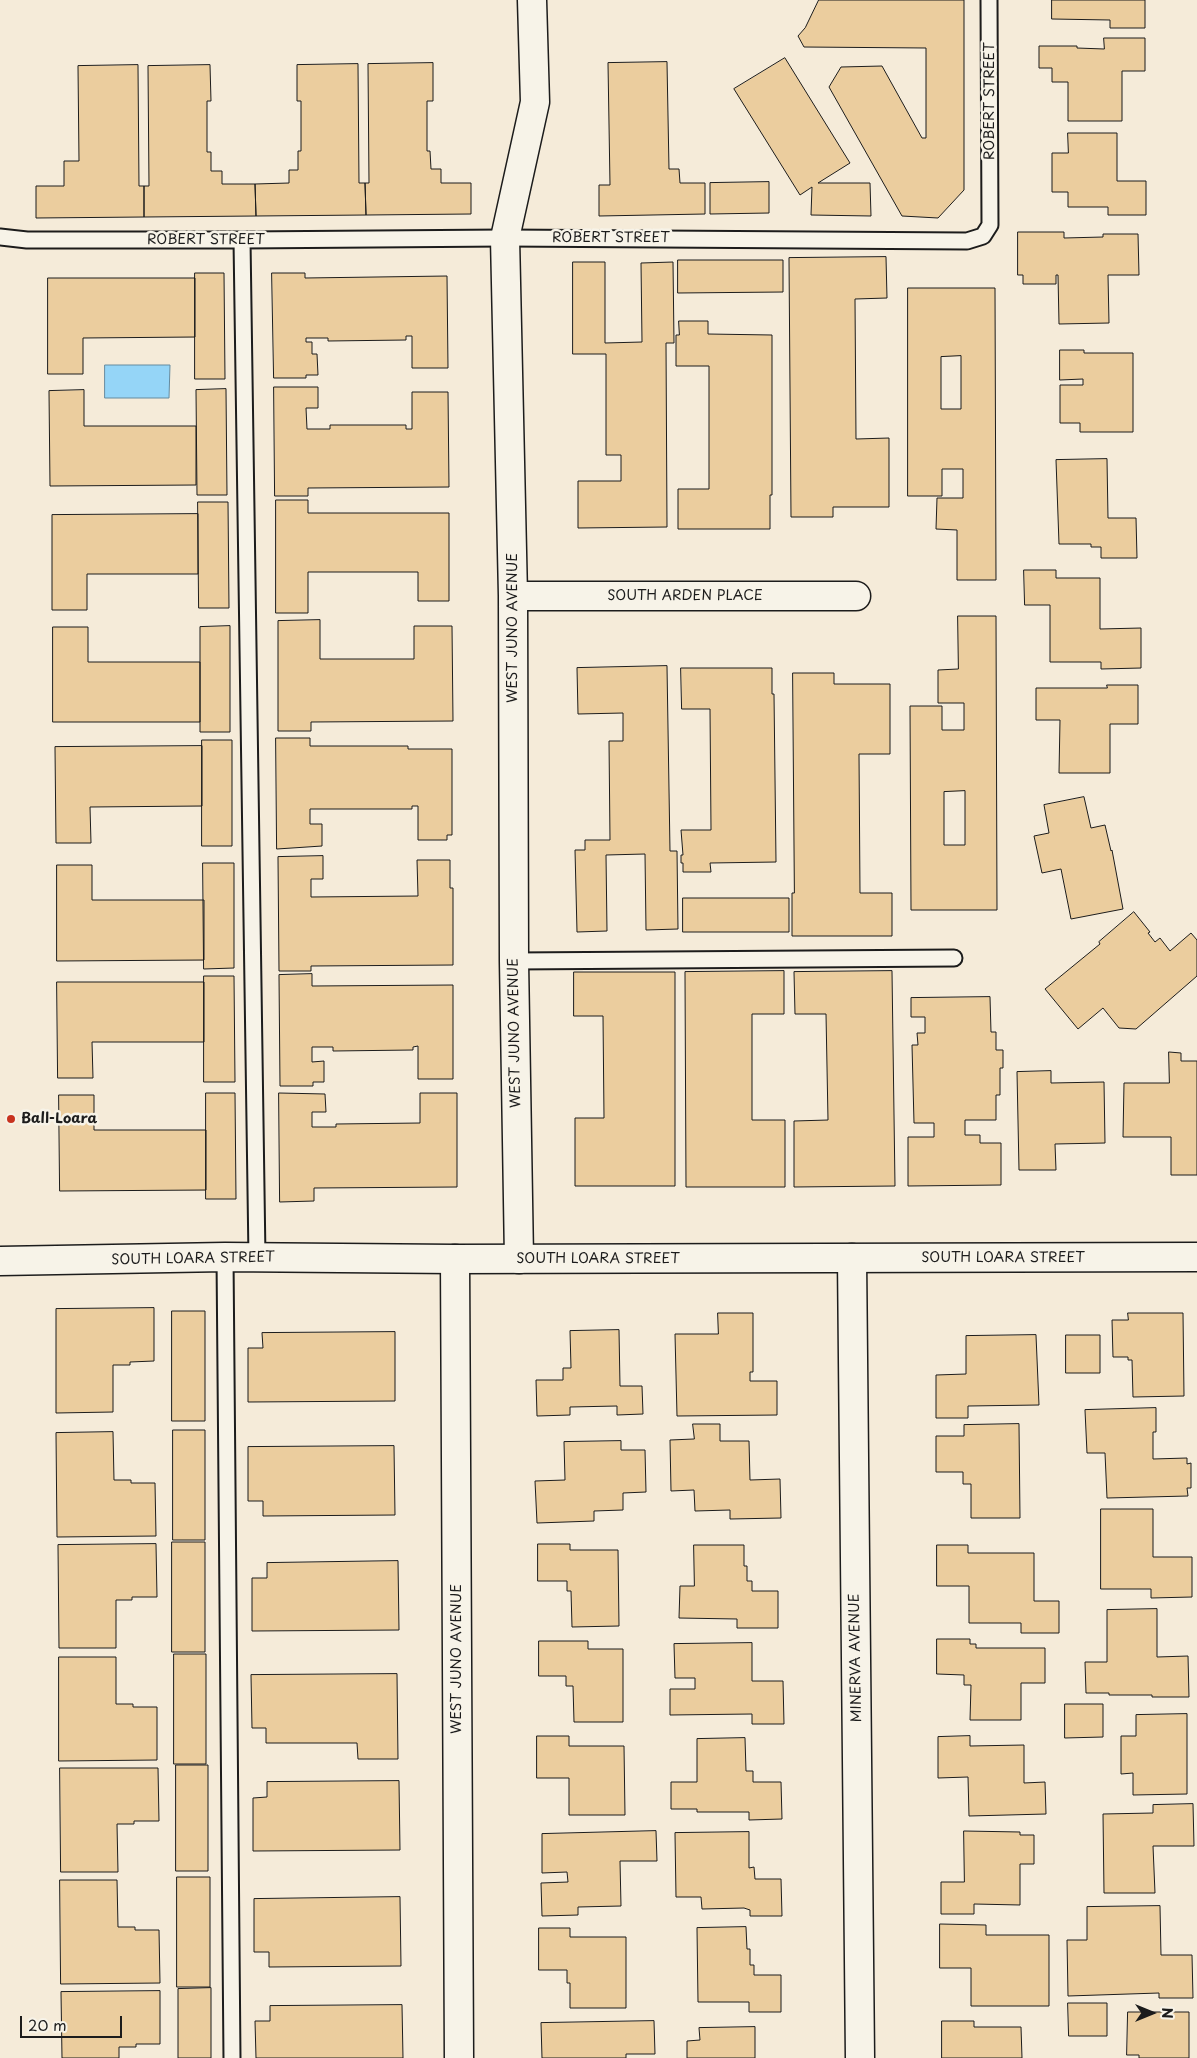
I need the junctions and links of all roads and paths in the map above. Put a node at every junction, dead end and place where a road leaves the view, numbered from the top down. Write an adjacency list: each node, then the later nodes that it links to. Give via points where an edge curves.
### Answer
1 (532, 0): 4 (street, WEST JUNO AVENUE, via 535,102)
2 (989, 0): 4 (lane, ROBERT STREET, via 990,225 982,236 966,241)
3 (0, 237): 5 (lane, ROBERT STREET, via 27,240)
4 (505, 238): 5 (lane, ROBERT STREET); 6 (street, WEST JUNO AVENUE)
5 (242, 240): 11 (lane)
6 (513, 596): 7 (street, SOUTH ARDEN PLACE); 9 (street, WEST JUNO AVENUE)
7 (856, 596)
8 (954, 958): 9 (lane)
9 (514, 962): 15 (street, WEST JUNO AVENUE)
10 (225, 1257): 11 (street, SOUTH LOARA STREET); 16 (street, SOUTH LOARA STREET); 17 (lane)
11 (257, 1257): 14 (street, SOUTH LOARA STREET)
12 (1197, 1257): 13 (street, SOUTH LOARA STREET)
13 (852, 1258): 15 (street, SOUTH LOARA STREET); 19 (street, MINERVA AVENUE)
14 (455, 1259): 15 (street, SOUTH LOARA STREET); 18 (street, WEST JUNO AVENUE)
15 (519, 1259)
16 (0, 1261)
17 (232, 2058)
18 (460, 2058)
19 (860, 2058)

